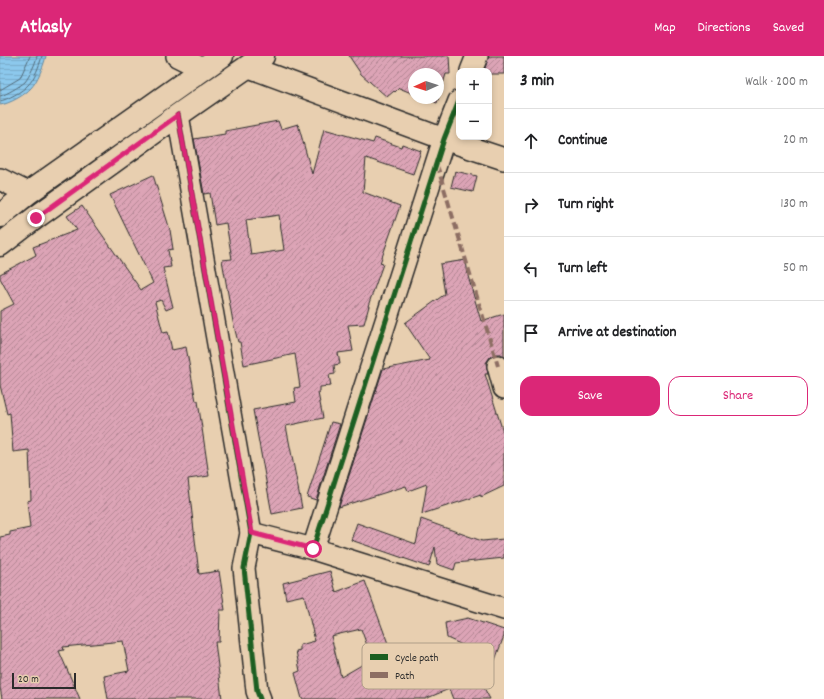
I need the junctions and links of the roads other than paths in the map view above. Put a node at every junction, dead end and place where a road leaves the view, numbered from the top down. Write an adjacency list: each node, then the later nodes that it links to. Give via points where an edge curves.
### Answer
1 (177, 56): 6 (street)
2 (222, 56): 6 (main road)
3 (477, 56): 5 (street)
4 (256, 61): 8 (main road); 9 (street)
5 (472, 68)
6 (203, 69): 12 (main road)
7 (458, 104): 9 (street)
8 (178, 115): 14 (main road); 17 (street)
9 (444, 139): 10 (street); 18 (street)
10 (504, 159)
11 (0, 179): 12 (street)
12 (28, 193): 13 (main road)
13 (0, 216)
14 (0, 245)
15 (498, 366): 16 (street)
16 (504, 388)
17 (252, 533): 18 (street); 20 (street, via 244,568 257,691)
18 (313, 549): 19 (street)
19 (504, 609)
20 (260, 699)

